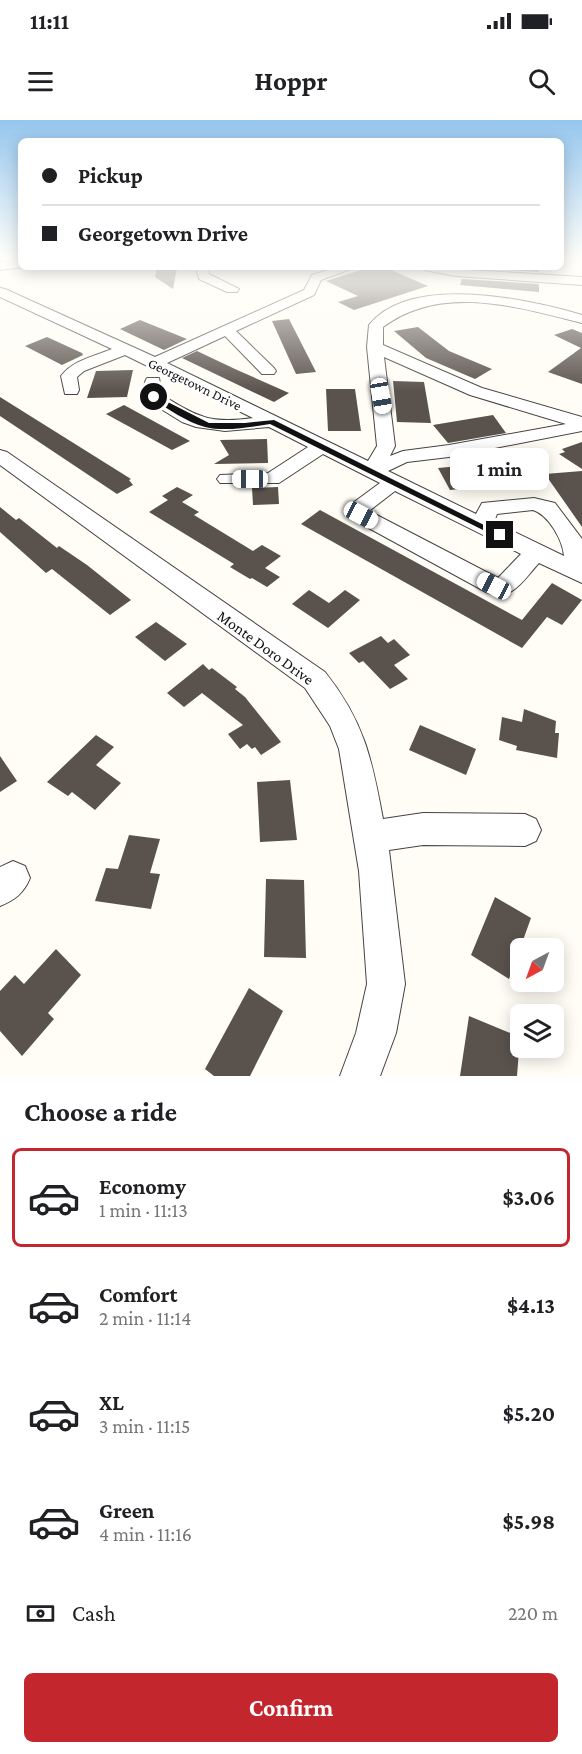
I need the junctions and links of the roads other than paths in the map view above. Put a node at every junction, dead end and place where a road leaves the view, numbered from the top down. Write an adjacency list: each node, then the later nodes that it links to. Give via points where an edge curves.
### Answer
1 (25, 304): 8 (street, Georgetown Drive)
2 (284, 304): 6 (street)
3 (419, 304): 7 (street, via 387,314 376,325)
4 (520, 304): 5 (street)
5 (582, 320)
6 (227, 330): 9 (street); 10 (street)
7 (375, 347): 13 (street, via 460,387); 16 (street, via 386,446)
8 (124, 350): 10 (street, Georgetown Drive); 11 (street, via 78,368 69,376)
9 (268, 371)
10 (154, 372): 12 (street, Georgetown Drive); 12 (street, via 154,397 194,420 208,425)
11 (71, 390)
12 (271, 421): 14 (street, Georgetown Drive)
13 (582, 424): 16 (street, via 403,457)
14 (322, 446): 16 (street, Georgetown Drive); 17 (street, via 272,479)
15 (0, 456): 23 (street, Monte Doro Drive, via 315,680 333,702 352,743)
16 (371, 471): 18 (street, Georgetown Drive)
17 (227, 479)
18 (394, 482): 19 (street, Georgetown Drive); 20 (street, via 357,510 361,515 494,586 504,586)
19 (482, 526): 20 (street, Georgetown Drive); 21 (street, via 489,508 534,504 548,508 574,544)
20 (536, 553): 21 (street, Georgetown Drive)
21 (575, 572)
22 (525, 830): 23 (street, via 423,829)
23 (370, 837): 24 (street, Monte Doro Drive, via 386,984 376,1034)
24 (360, 1076)

